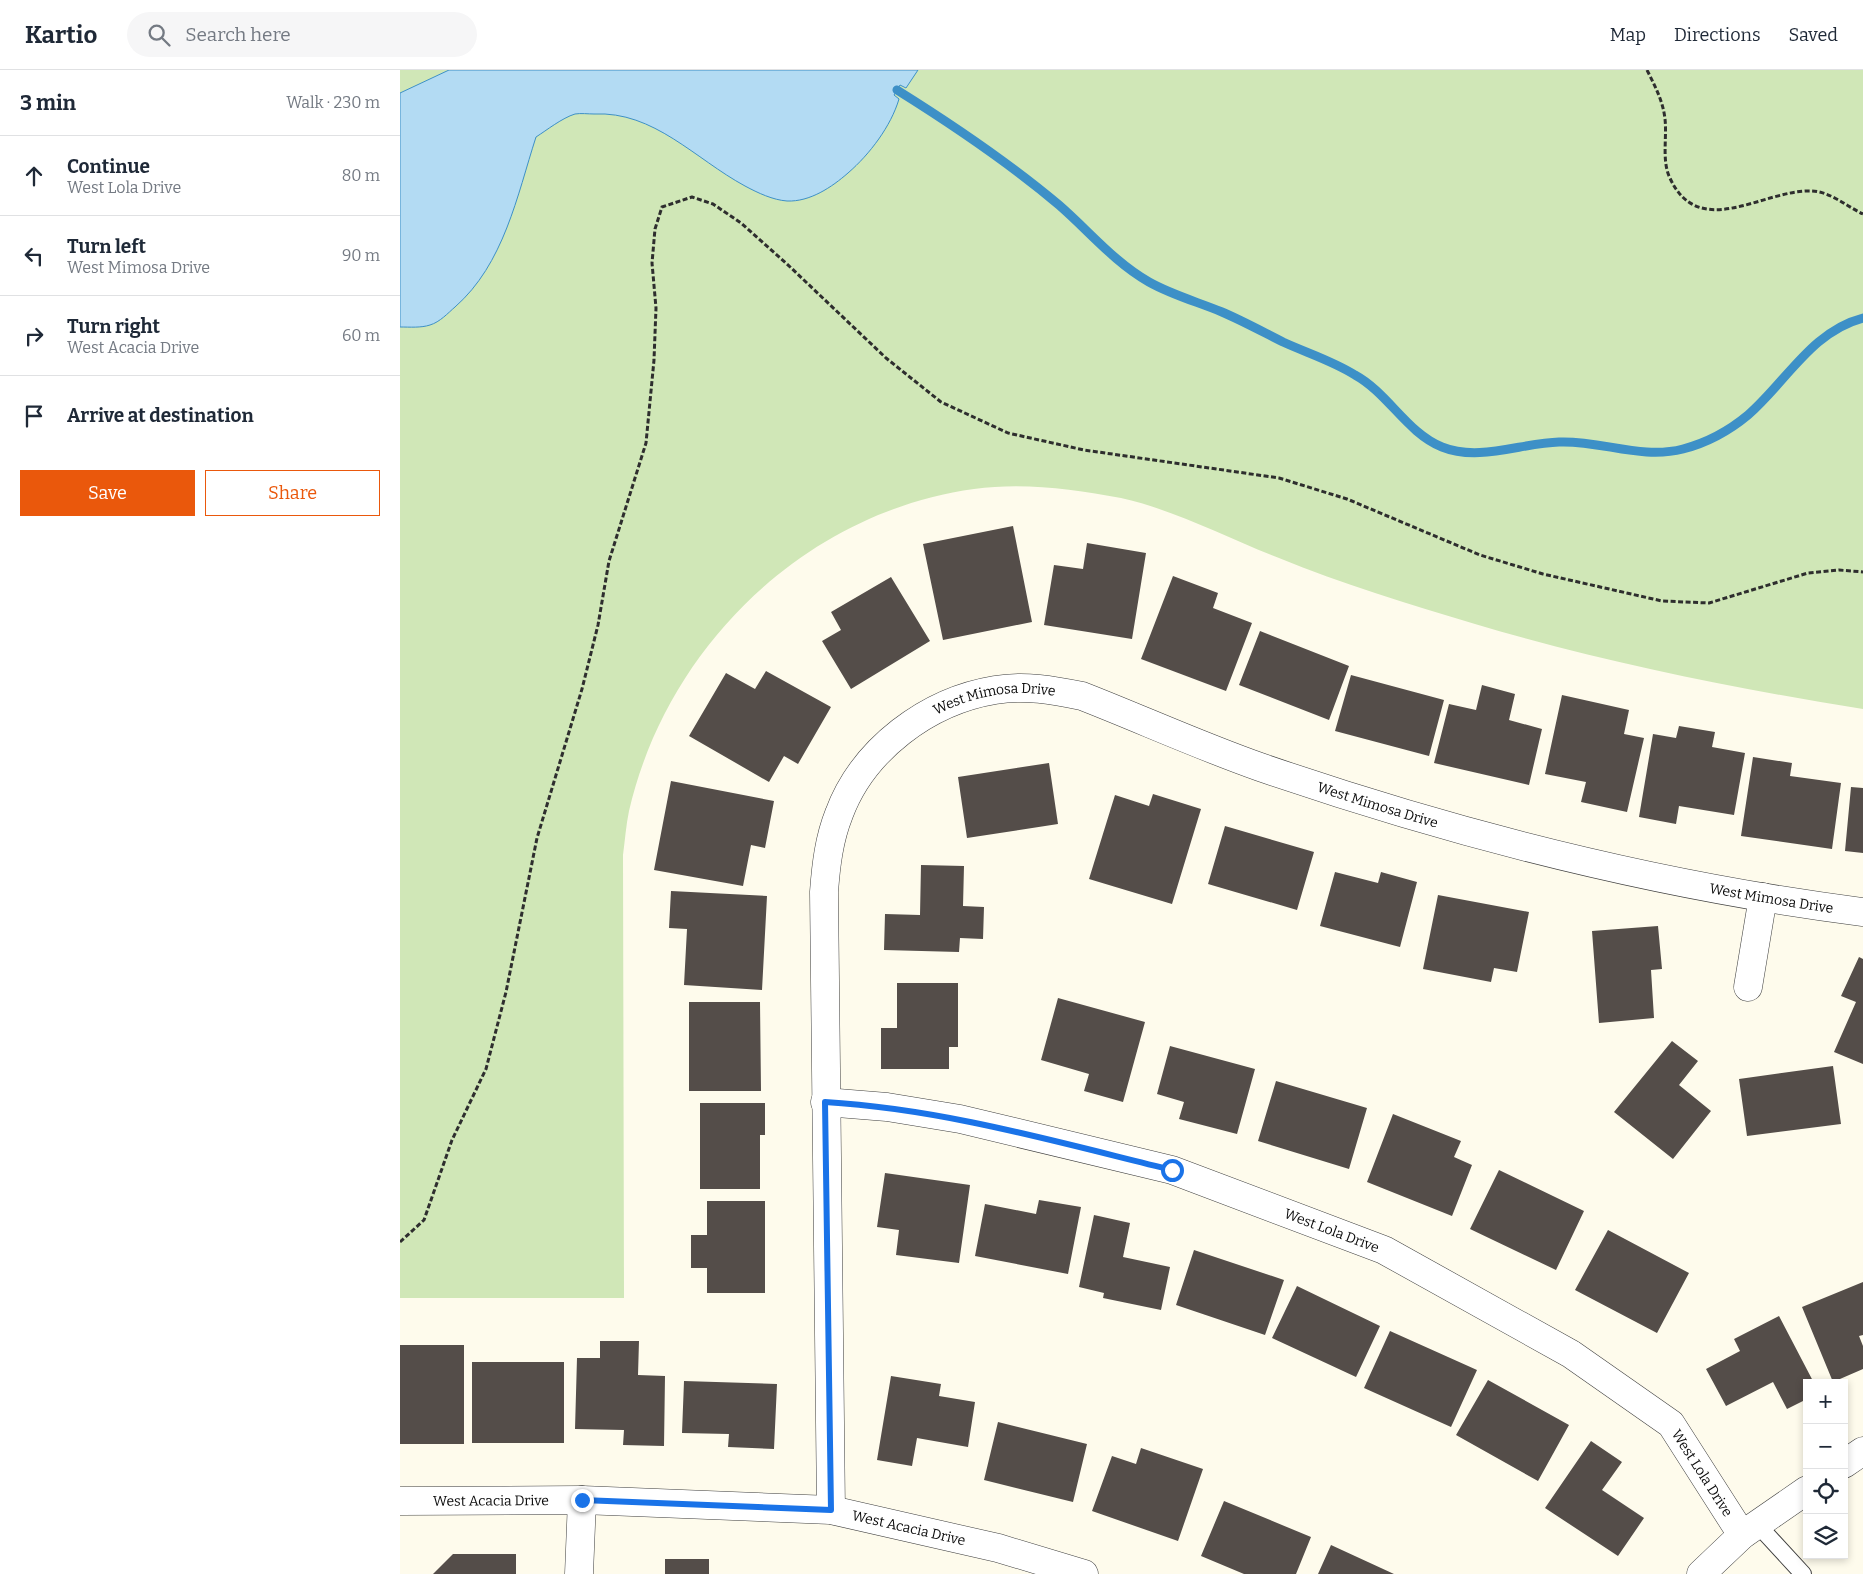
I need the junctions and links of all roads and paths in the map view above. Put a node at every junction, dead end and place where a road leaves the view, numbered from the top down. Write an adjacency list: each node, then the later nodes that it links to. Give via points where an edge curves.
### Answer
1 (1647, 70): 2 (path, via 1662,101 1668,174 1677,191 1692,203 1710,211 1732,209 1812,191 1833,196)
2 (1863, 214)
3 (1863, 572): 8 (path, via 1808,573 1709,603 1662,601 1543,574 1480,554 1347,499 1279,478 1084,450 1008,434 941,402 886,358 741,223 713,204 692,197 662,208 654,228 652,263 656,308 646,443 609,561 589,662 537,838 506,992 486,1069 452,1140 424,1220)
4 (1763, 897): 5 (street, West Mimosa Drive); 6 (street); 7 (street, West Mimosa Drive, via 1586,861 1425,819 1259,766 1082,696 1027,688 977,694 937,708 887,743 852,787 839,812 828,855 824,892)
5 (1863, 912)
6 (1748, 987)
7 (825, 1102): 14 (street, West Mimosa Drive); 15 (street, West Lola Drive, via 960,1119 1172,1170 1384,1250 1571,1354 1671,1424)
8 (400, 1242)
9 (1863, 1451): 10 (street)
10 (1848, 1461)
11 (1803, 1493): 15 (street)
12 (582, 1500): 13 (street, West Acacia Drive); 14 (street, West Acacia Drive); 16 (street)
13 (400, 1501)
14 (831, 1510): 17 (street, West Acacia Drive, via 998,1548)
15 (1750, 1530): 18 (street); 19 (lane)
16 (579, 1574)
17 (1084, 1574)
18 (1701, 1574)
19 (1803, 1574)

